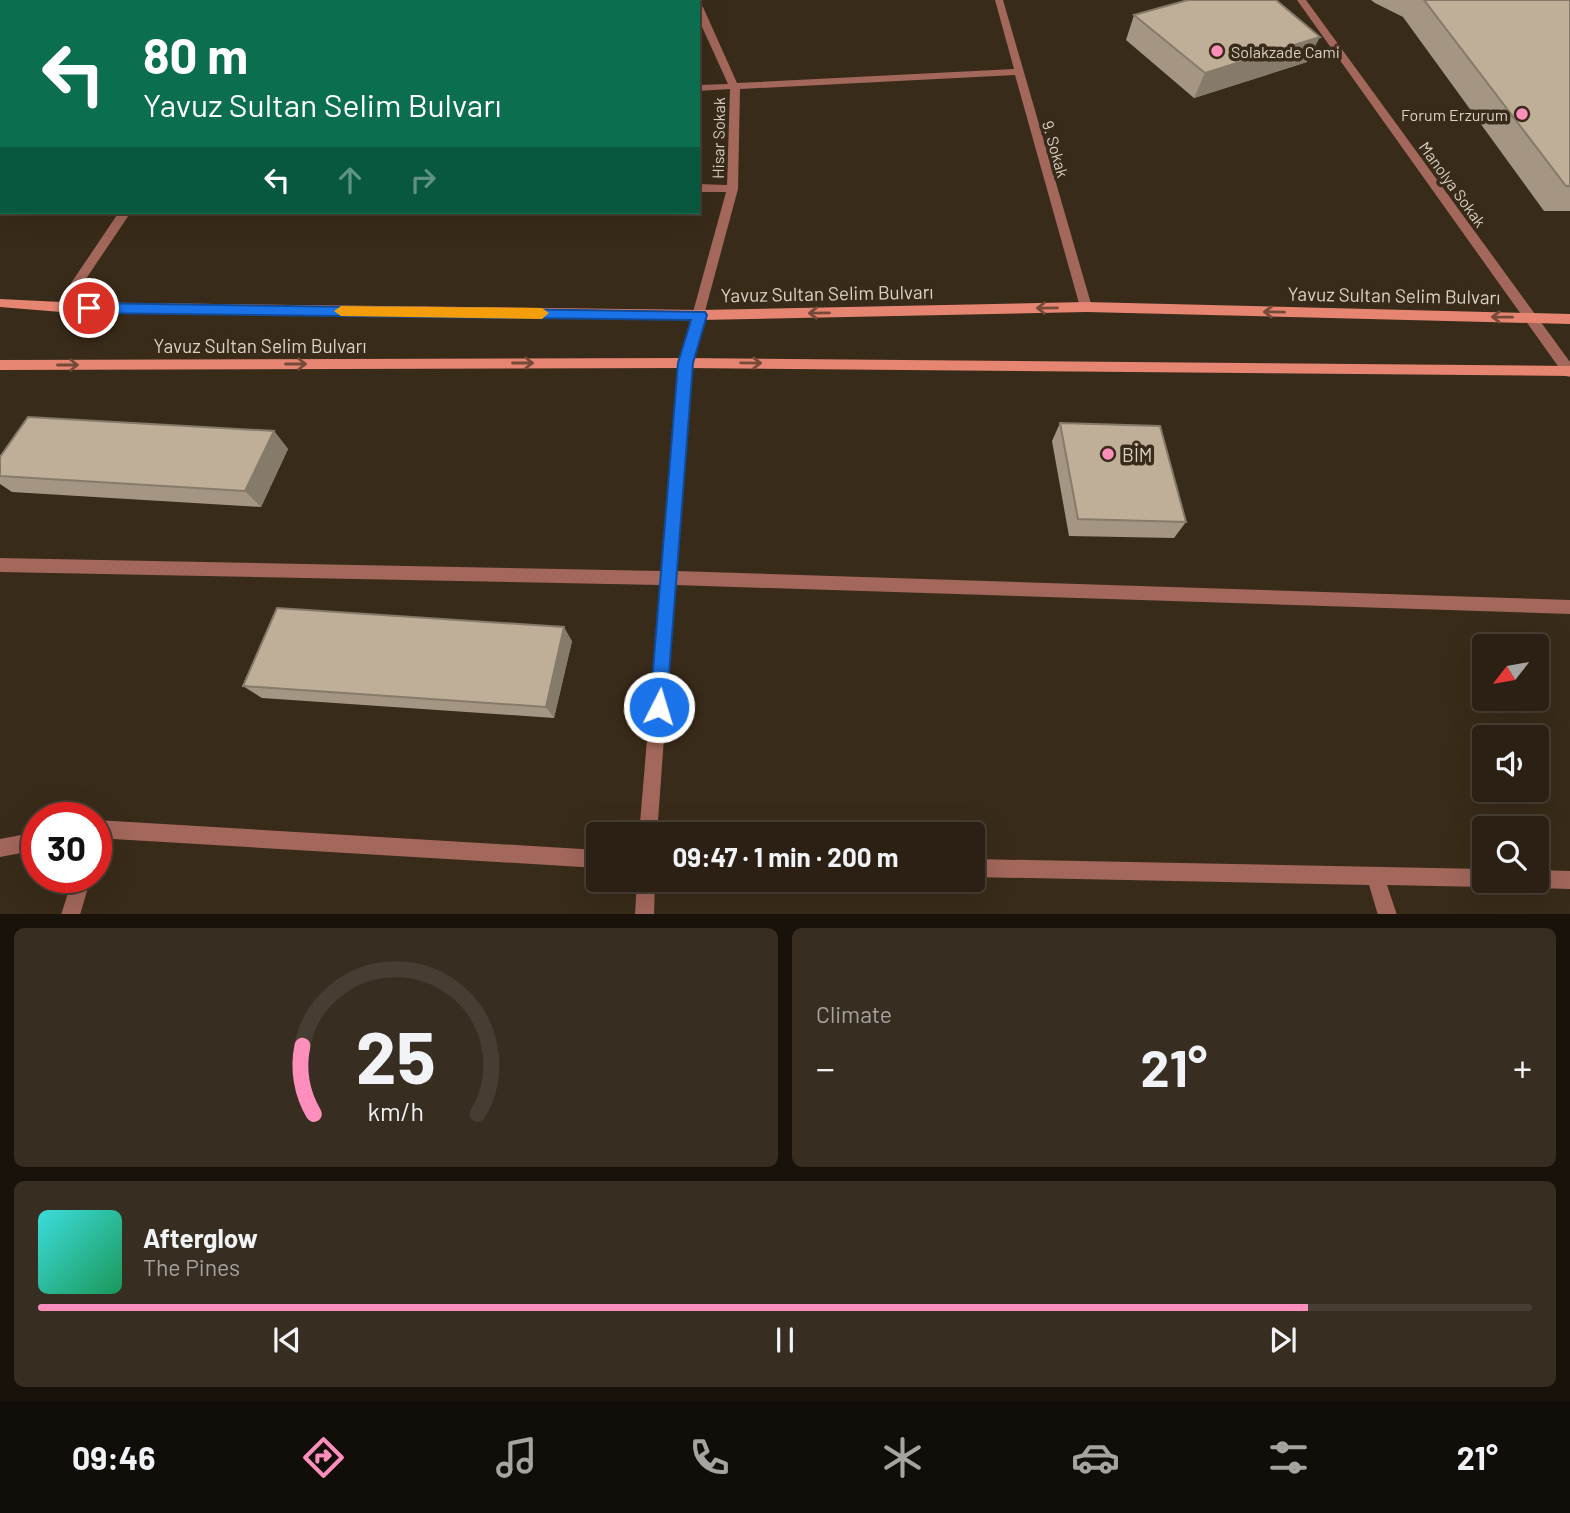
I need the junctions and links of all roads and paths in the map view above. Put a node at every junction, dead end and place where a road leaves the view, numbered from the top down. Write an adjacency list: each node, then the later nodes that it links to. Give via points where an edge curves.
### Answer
1 (999, 0): 4 (street, 9. Sokak)
2 (1301, 0): 14 (street, Manolya Sokak)
3 (700, 11): 6 (street, Hisar Sokak)
4 (1018, 72): 6 (street); 12 (street, 9. Sokak)
5 (700, 88): 6 (street)
6 (735, 89): 8 (street, Hisar Sokak)
7 (700, 188): 8 (street)
8 (732, 189): 13 (street, Hisar Sokak)
9 (124, 214): 11 (street)
10 (0, 303): 11 (main road, Yavuz Sultan Selim Bulvarı)
11 (61, 307): 13 (main road, Yavuz Sultan Selim Bulvarı)
12 (1086, 307): 13 (main road, Yavuz Sultan Selim Bulvarı, one-way to 13); 14 (main road, Yavuz Sultan Selim Bulvarı, one-way to 12)
13 (700, 315): 16 (street, Hisar Sokak)
14 (1530, 318): 15 (main road, Yavuz Sultan Selim Bulvarı); 18 (street, Manolya Sokak)
15 (1570, 319)
16 (685, 363): 17 (main road, Yavuz Sultan Selim Bulvarı, one-way to 16); 18 (main road, Yavuz Sultan Selim Bulvarı, one-way to 18); 20 (street, Hisar Sokak)
17 (0, 365)
18 (1570, 371)
19 (0, 565): 20 (street)
20 (670, 578): 21 (street); 22 (street, Hisar Sokak)
21 (1570, 607)
22 (649, 822)
23 (112, 831): 26 (street)
24 (21, 844): 25 (street)
25 (0, 848)
26 (586, 858)
27 (985, 868): 28 (street)
28 (1375, 876): 29 (street); 36 (street)
29 (1472, 878)
30 (1549, 879): 31 (street)
31 (1570, 880)
32 (645, 892): 35 (street)
33 (77, 893): 34 (street)
34 (70, 914)
35 (644, 914)
36 (1388, 914)

